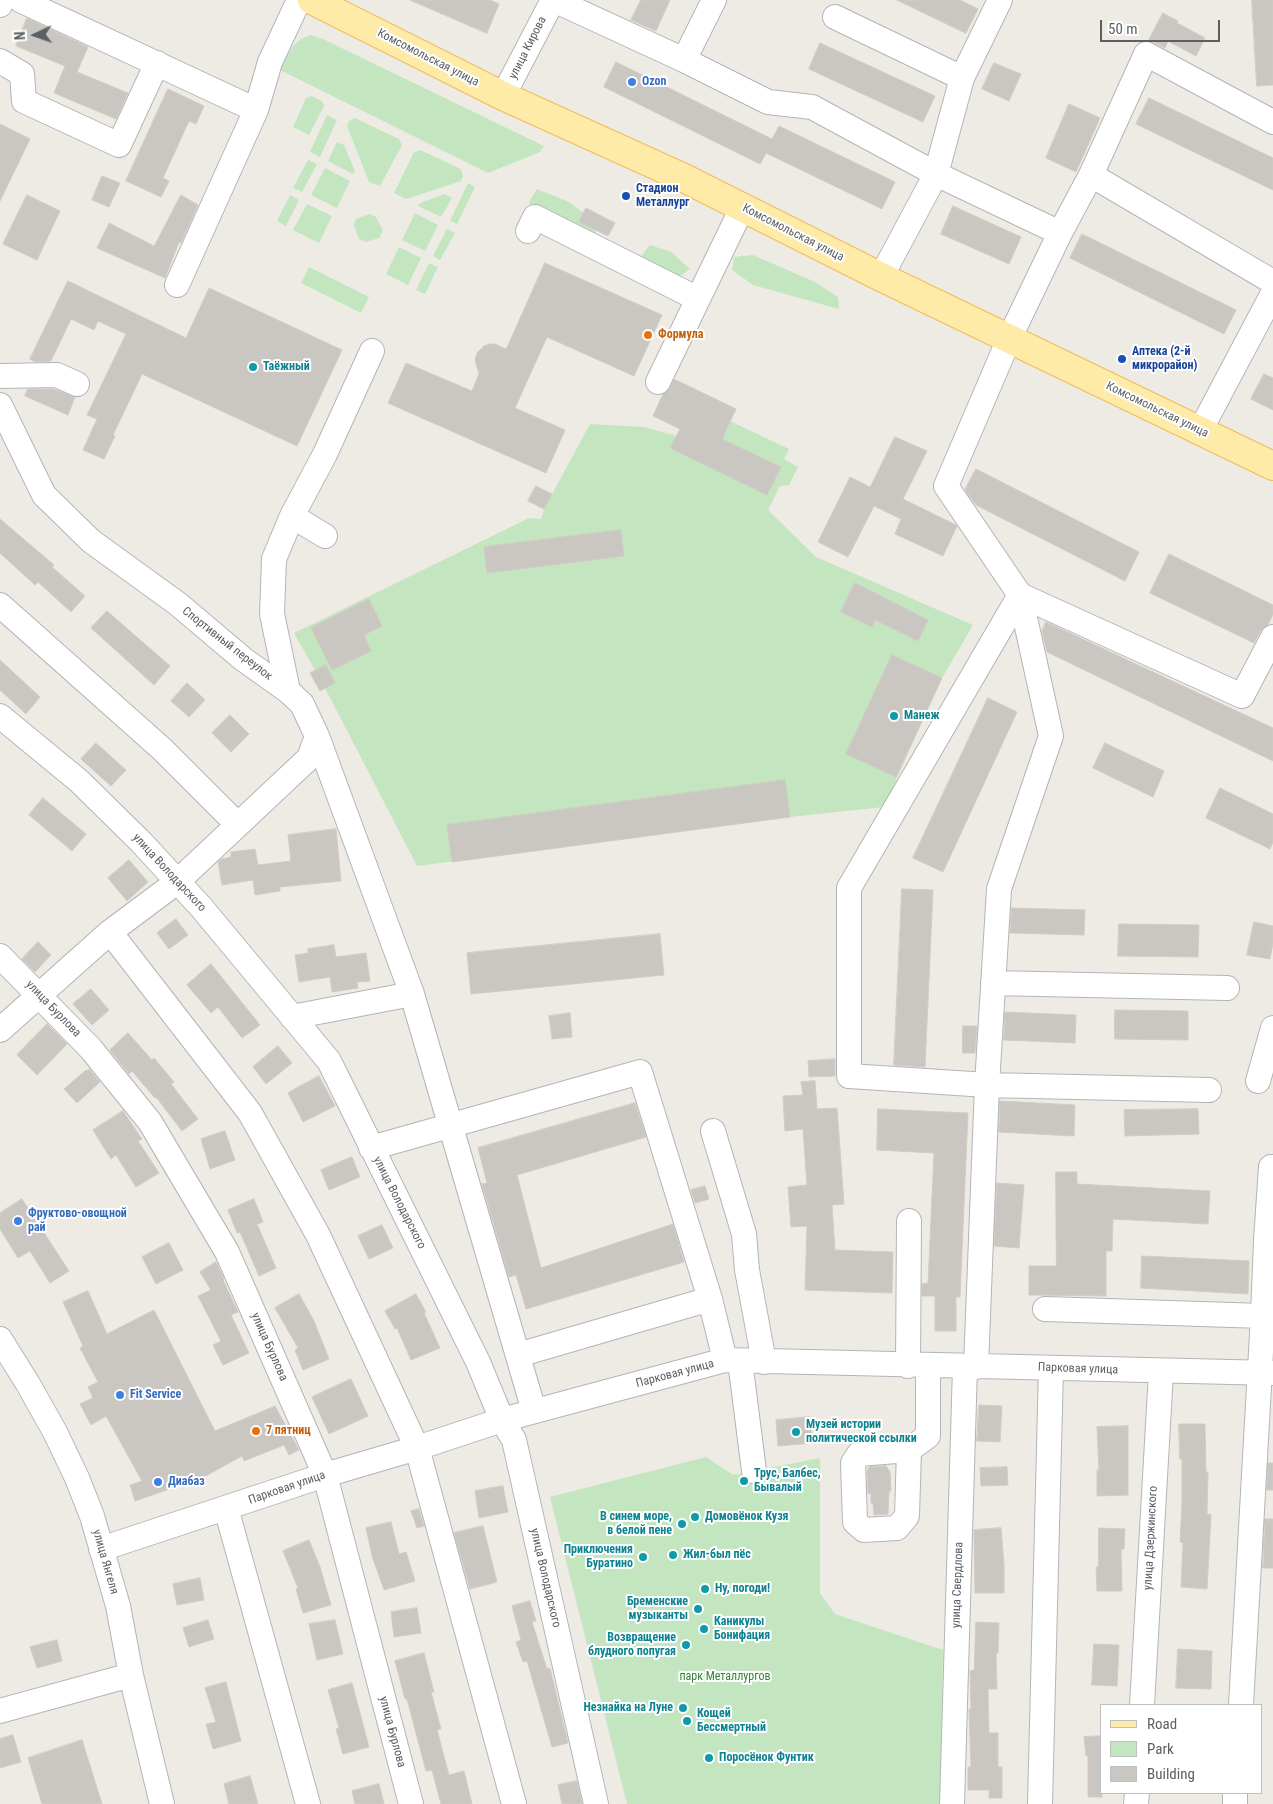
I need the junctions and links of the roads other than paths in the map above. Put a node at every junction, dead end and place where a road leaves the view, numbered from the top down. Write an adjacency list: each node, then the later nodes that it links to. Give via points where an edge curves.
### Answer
1 (2, 0): 8 (street)
2 (20, 0): 12 (street)
3 (299, 0): 15 (street, via 270,62)
4 (312, 0): 14 (main road, Комсомольская улица)
5 (553, 0): 10 (street); 14 (street, улица Кирова)
6 (714, 0): 10 (street)
7 (1000, 0): 13 (street)
8 (0, 5)
9 (835, 17): 13 (street)
10 (684, 60): 17 (street, via 768,102 812,107)
11 (0, 61): 12 (street, via 22,74 24,101 119,145)
12 (157, 64): 15 (street)
13 (962, 78): 17 (street)
14 (504, 96): 19 (main road, Комсомольская улица)
15 (256, 110): 24 (street)
16 (1273, 122): 18 (street, via 1146,54)
17 (936, 174): 21 (street); 22 (street)
18 (1091, 175): 21 (street); 23 (street)
19 (742, 208): 22 (main road, Комсомольская улица); 26 (street)
20 (528, 231): 26 (street, via 535,217)
21 (1060, 233): 27 (street)
22 (881, 278): 27 (main road, Комсомольская улица)
23 (1273, 282)
24 (177, 285)
25 (1273, 293): 33 (street)
26 (698, 299): 30 (street)
27 (1009, 339): 33 (main road, Комсомольская улица); 37 (street, via 946,486)
28 (372, 351): 35 (street, via 325,454)
29 (0, 376): 31 (street, via 57,375)
30 (658, 382)
31 (77, 384)
32 (0, 405): 40 (street, Спортивный переулок, via 44,495 90,541 178,604 243,659)
33 (1200, 431): 34 (main road, Комсомольская улица)
34 (1273, 466)
35 (292, 516): 36 (street); 40 (street, via 274,559 272,614)
36 (325, 536)
37 (1020, 595): 39 (street, via 1242,696); 47 (street, улица Свердлова, via 1051,736 999,890); 55 (street, via 849,888 849,1076)
38 (0, 605): 43 (street, via 162,749)
39 (1273, 637)
40 (288, 691): 42 (street, Спортивный переулок, via 302,704)
41 (0, 716): 44 (street, улица Володарского, via 79,780)
42 (317, 736): 43 (street, via 309,758); 49 (street, Спортивный переулок)
43 (237, 824): 44 (street)
44 (176, 882): 45 (street); 51 (street, улица Володарского, via 201,907)
45 (110, 932): 50 (street); 76 (street, via 250,1112 318,1235)
46 (0, 956): 50 (street, улица Бурлова)
47 (993, 983): 48 (street); 55 (street, улица Свердлова)
48 (1228, 988)
49 (412, 994): 51 (street); 57 (street, Спортивный переулок)
50 (40, 995): 53 (street); 79 (street, улица Бурлова, via 92,1049 150,1122 222,1244)
51 (292, 1017): 59 (street, улица Володарского, via 329,1061)
52 (1273, 1028): 54 (street)
53 (0, 1030)
54 (1258, 1081)
55 (987, 1085): 56 (street); 70 (street, улица Свердлова)
56 (1208, 1090)
57 (450, 1126): 59 (street); 62 (street, via 640,1072); 66 (street, Спортивный переулок)
58 (713, 1131): 68 (street, via 744,1234 747,1270)
59 (371, 1148): 75 (street, улица Володарского, via 478,1362)
60 (1273, 1167): 64 (street, via 1266,1240)
61 (909, 1221): 69 (street)
62 (710, 1299): 66 (street); 67 (street)
63 (1045, 1309): 64 (street)
64 (1268, 1316): 73 (street)
65 (0, 1339): 81 (street, улица Янгеля, via 50,1424 77,1478)
66 (518, 1355): 74 (street, Спортивный переулок)
67 (732, 1361): 68 (street, Парковая улица); 74 (street, Парковая улица); 78 (street)
68 (764, 1362): 69 (street, Парковая улица)
69 (918, 1366): 70 (street, Парковая улица); 77 (street, via 928,1436)
70 (970, 1367): 71 (street, Парковая улица); 91 (street, улица Свердлова)
71 (1051, 1368): 72 (street, Парковая улица); 92 (street)
72 (1161, 1372): 73 (street, Парковая улица); 83 (street, улица Дзержинского)
73 (1267, 1373): 84 (street)
74 (534, 1411): 75 (street, Парковая улица)
75 (502, 1420): 76 (street, Парковая улица); 90 (street, улица Володарского, via 514,1440)
76 (417, 1448): 79 (street, Парковая улица); 89 (street)
77 (910, 1450)
78 (754, 1471)
79 (325, 1475): 80 (street, Парковая улица); 88 (street, улица Бурлова)
80 (226, 1508): 81 (street, Парковая улица); 87 (street)
81 (101, 1549): 82 (street, улица Янгеля, via 118,1606)
82 (131, 1675): 85 (street); 86 (street, улица Янгеля)
83 (1142, 1704)
84 (1241, 1704)
85 (0, 1710)
86 (162, 1804)
87 (308, 1804)
88 (411, 1804)
89 (514, 1804)
90 (596, 1804)
91 (952, 1804)
92 (1040, 1804)

